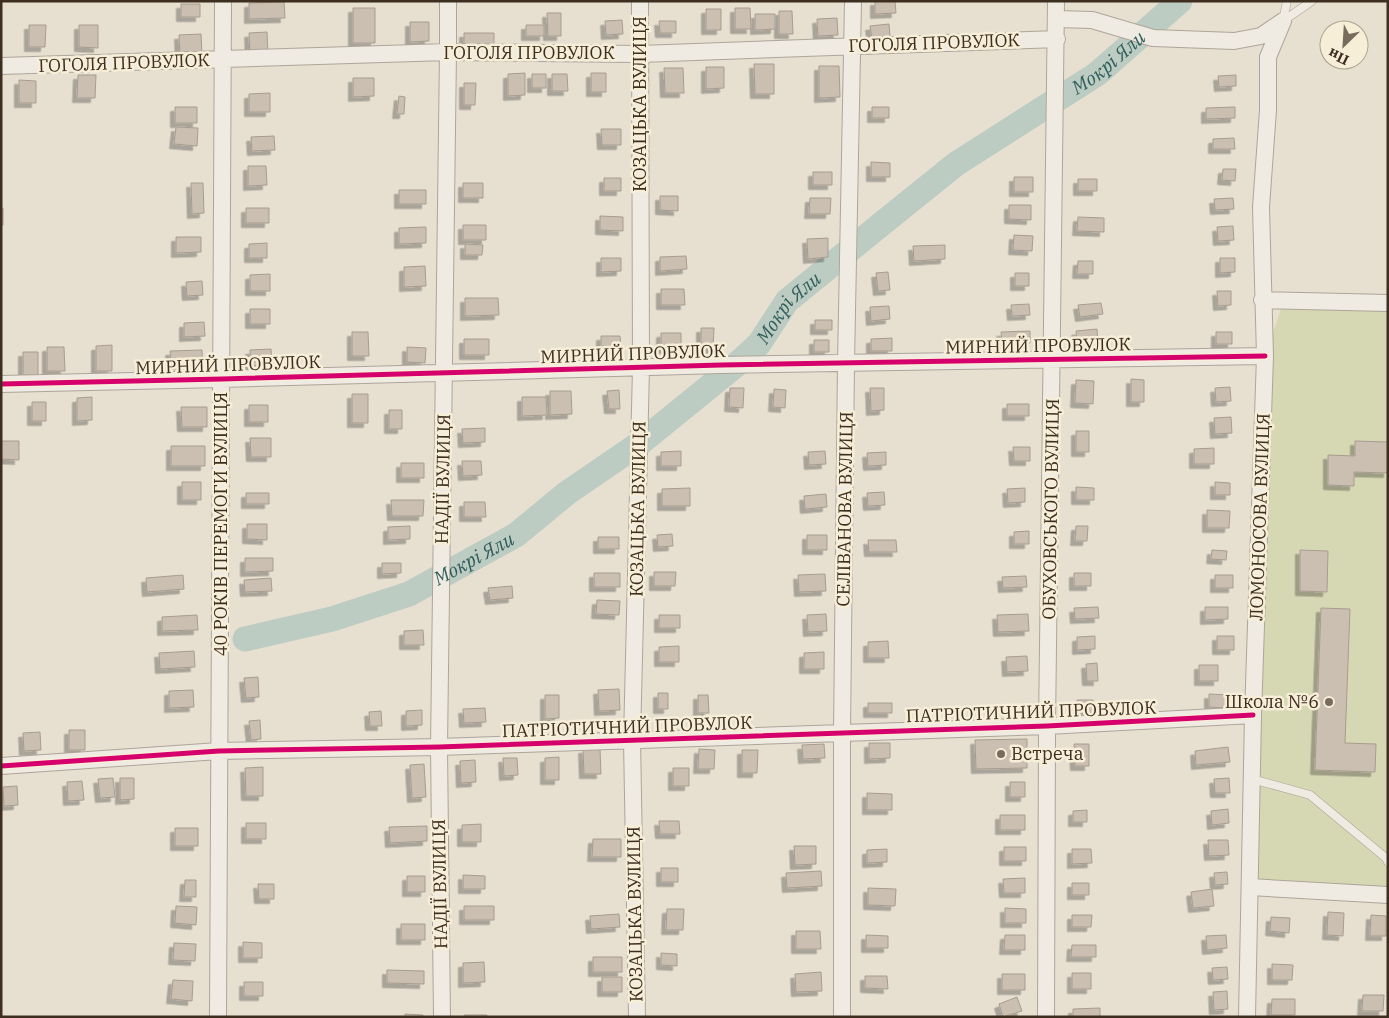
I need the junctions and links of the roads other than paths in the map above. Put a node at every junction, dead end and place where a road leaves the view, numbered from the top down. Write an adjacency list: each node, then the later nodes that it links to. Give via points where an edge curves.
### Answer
1 (223, 1): 14 (street, 40 РОКІВ ПЕРЕМОГИ ВУЛИЦЯ)
2 (448, 1): 12 (street, НАДІЇ ВУЛИЦЯ)
3 (640, 1): 13 (street, КОЗАЦЬКА ВУЛИЦЯ)
4 (853, 1): 11 (street, СЕЛІВАНОВА ВУЛИЦЯ)
5 (1056, 1): 8 (street, ОБУХОВСЬКОГО ВУЛИЦЯ)
6 (1287, 1): 9 (lane)
7 (1312, 1): 9 (lane)
8 (1057, 19): 9 (street, via 1092,20 1153,38 1234,41 1261,36); 10 (street, ОБУХОВСЬКОГО ВУЛИЦЯ)
9 (1283, 21): 16 (street, ЛОМОНОСОВА ВУЛИЦЯ, via 1268,57 1261,207)
10 (1057, 39): 11 (street, ГОГОЛЯ ПРОВУЛОК); 19 (street, ОБУХОВСЬКОГО ВУЛИЦЯ)
11 (854, 46): 13 (street, ГОГОЛЯ ПРОВУЛОК); 20 (street, СЕЛІВАНОВА ВУЛИЦЯ)
12 (448, 52): 13 (street, ГОГОЛЯ ПРОВУЛОК); 14 (street, ГОГОЛЯ ПРОВУЛОК); 22 (street, НАДІЇ ВУЛИЦЯ)
13 (640, 54): 21 (street, КОЗАЦЬКА ВУЛИЦЯ)
14 (224, 60): 15 (street, ГОГОЛЯ ПРОВУЛОК); 23 (street, 40 РОКІВ ПЕРЕМОГИ ВУЛИЦЯ)
15 (1, 66)
16 (1262, 300): 17 (street); 18 (street, ЛОМОНОСОВА ВУЛИЦЯ)
17 (1388, 303)
18 (1265, 356): 19 (street, МИРНИЙ ПРОВУЛОК); 25 (street, ЛОМОНОСОВА ВУЛИЦЯ)
19 (1053, 358): 20 (street, МИРНИЙ ПРОВУЛОК); 26 (street, ОБУХОВСЬКОГО ВУЛИЦЯ)
20 (846, 363): 21 (street, МИРНИЙ ПРОВУЛОК); 27 (street, СЕЛІВАНОВА ВУЛИЦЯ)
21 (641, 368): 22 (street, МИРНИЙ ПРОВУЛОК); 28 (street, КОЗАЦЬКА ВУЛИЦЯ)
22 (444, 372): 23 (street, МИРНИЙ ПРОВУЛОК); 29 (street, НАДІЇ ВУЛИЦЯ)
23 (222, 380): 24 (street, МИРНИЙ ПРОВУЛОК); 30 (street, 40 РОКІВ ПЕРЕМОГИ ВУЛИЦЯ)
24 (1, 384)
25 (1253, 715): 26 (street, ПАТРІОТИЧНИЙ ПРОВУЛОК); 32 (street, ЛОМОНОСОВА ВУЛИЦЯ)
26 (1047, 726): 27 (street, ПАТРІОТИЧНИЙ ПРОВУЛОК); 40 (street, ОБУХОВСЬКОГО ВУЛИЦЯ)
27 (842, 733): 28 (street, ПАТРІОТИЧНИЙ ПРОВУЛОК); 39 (street, СЕЛІВАНОВА ВУЛИЦЯ)
28 (632, 740): 29 (street, ПАТРІОТИЧНИЙ ПРОВУЛОК); 38 (street, КОЗАЦЬКА ВУЛИЦЯ)
29 (439, 748): 30 (street, ПАТРІОТИЧНИЙ ПРОВУЛОК); 37 (street, НАДІЇ ВУЛИЦЯ)
30 (219, 750): 31 (street, ПАТРІОТИЧНИЙ ПРОВУЛОК); 36 (street, 40 РОКІВ ПЕРЕМОГИ ВУЛИЦЯ)
31 (1, 766)
32 (1252, 779): 33 (lane, via 1310,795); 34 (street, ЛОМОНОСОВА ВУЛИЦЯ)
33 (1388, 862)
34 (1250, 887): 35 (street); 41 (street, ЛОМОНОСОВА ВУЛИЦЯ)
35 (1388, 895)
36 (218, 1017)
37 (442, 1017)
38 (637, 1017)
39 (842, 1017)
40 (1046, 1017)
41 (1246, 1017)

